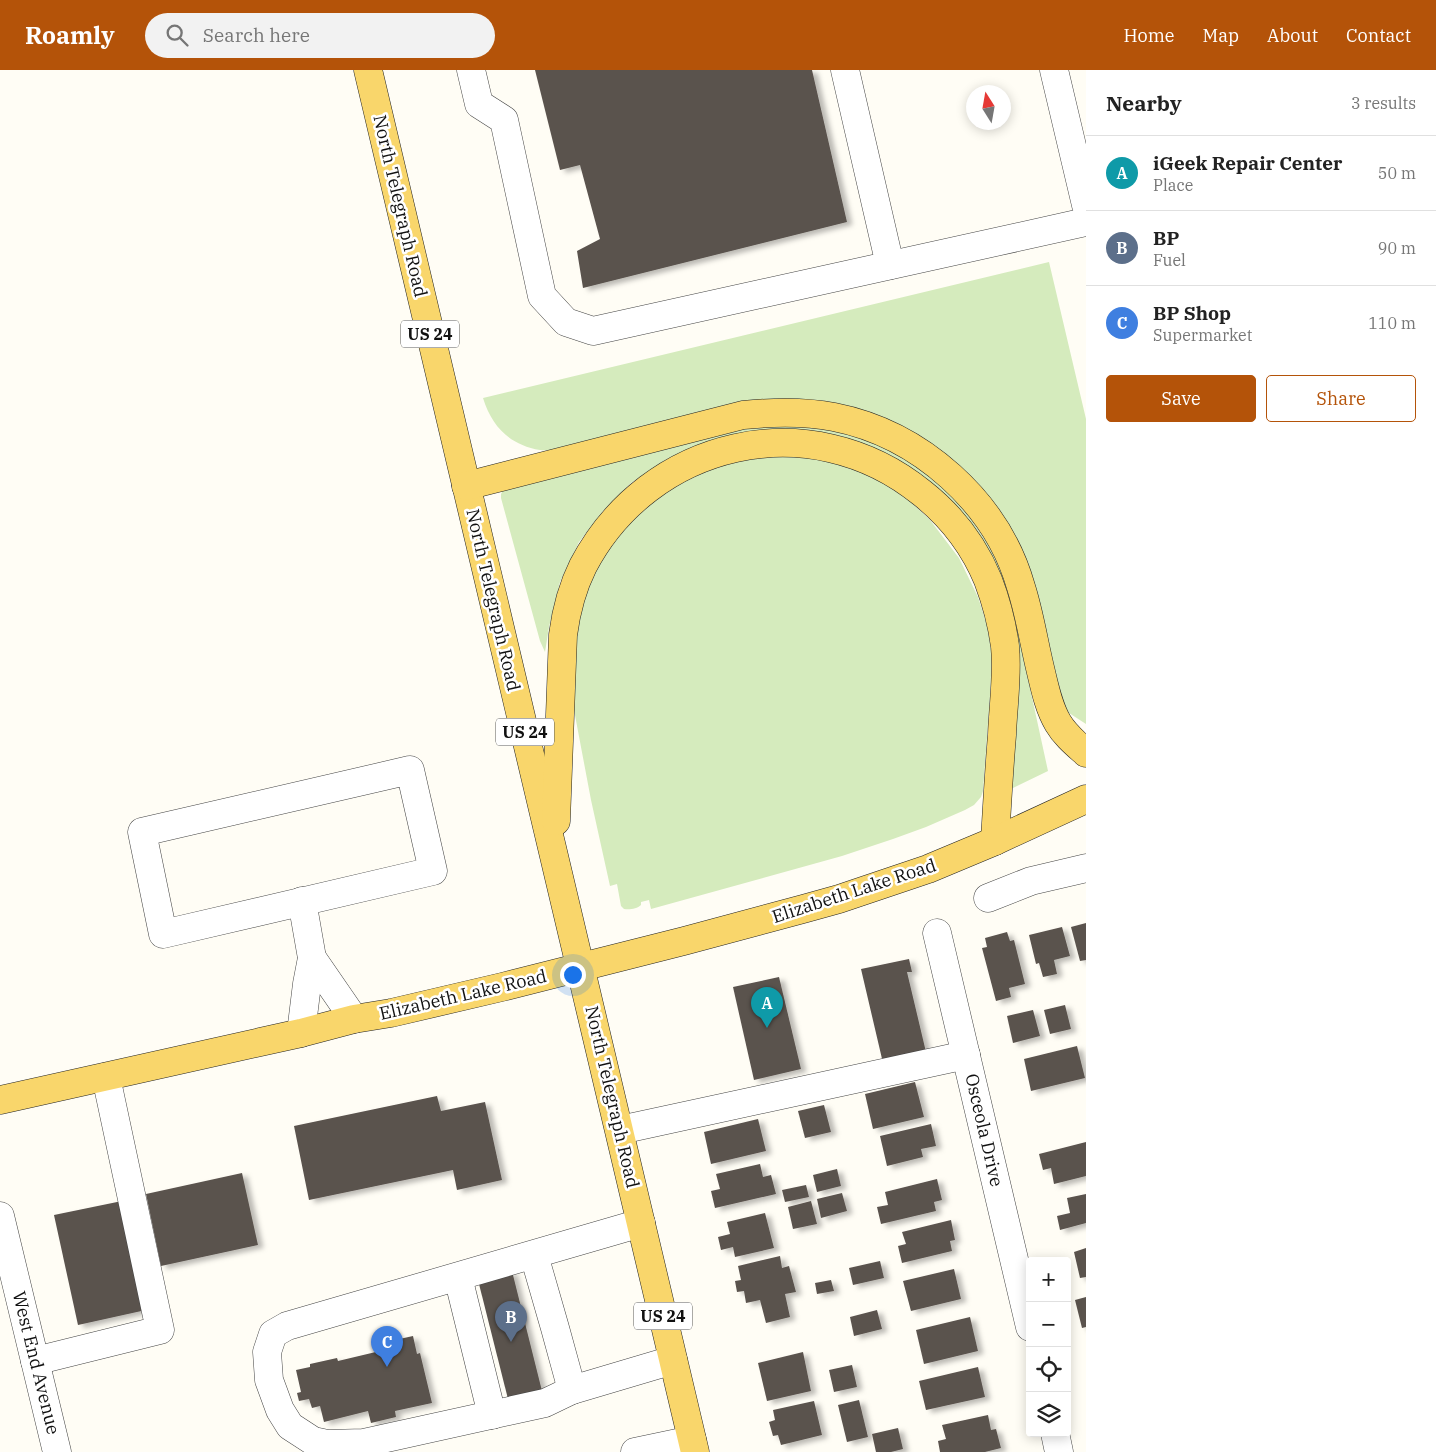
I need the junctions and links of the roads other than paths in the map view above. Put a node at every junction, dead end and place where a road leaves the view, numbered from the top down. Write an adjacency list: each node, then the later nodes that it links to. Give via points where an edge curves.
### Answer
1 (368, 70): 8 (main road, North Telegraph Road / US 24)
2 (471, 70): 7 (street, via 479,104 504,120 542,296 566,322 592,331)
3 (845, 70): 7 (street)
4 (1054, 70): 5 (street)
5 (1086, 205)
6 (1086, 222): 7 (street)
7 (890, 265)
8 (466, 486): 9 (main road, via 743,415 807,413 834,417 884,433 926,456 961,486 1003,542 1021,587 1052,711 1065,733); 12 (main road, North Telegraph Road / US 24)
9 (1086, 753)
10 (1086, 799): 11 (main road, Elizabeth Lake Road)
11 (995, 841): 12 (main road, via 1004,646 995,601 978,558 950,520 909,482 864,458 817,446 781,443 743,446 714,454 664,477 616,517 582,567 567,607 563,635); 18 (main road, Elizabeth Lake Road, via 928,869 839,899)
12 (555, 855): 18 (main road, North Telegraph Road / US 24)
13 (1086, 868): 14 (street, via 1031,881)
14 (988, 898)
15 (302, 901): 15 (street, via 164,934 142,832 410,770 432,871); 17 (street)
16 (937, 933): 21 (street, Osceola Drive)
17 (312, 958): 19 (street); 20 (street)
18 (581, 968): 19 (main road, Elizabeth Lake Road); 24 (main road, North Telegraph Road / US 24)
19 (354, 1019): 20 (main road, Elizabeth Lake Road)
20 (301, 1033): 22 (main road, Elizabeth Lake Road)
21 (966, 1054): 24 (street); 29 (street, Osceola Drive)
22 (106, 1077): 23 (main road, Elizabeth Lake Road); 31 (street, via 160,1330)
23 (0, 1100)
24 (620, 1130): 26 (main road, North Telegraph Road / US 24)
25 (0, 1216): 31 (street, West End Avenue)
26 (641, 1223): 27 (street); 30 (main road, North Telegraph Road / US 24)
27 (534, 1256): 28 (street); 32 (street)
28 (458, 1277): 33 (street); 33 (street, via 287,1326 273,1334 267,1352 269,1380 290,1426 313,1441 327,1444 364,1443)
29 (1026, 1310)
30 (673, 1360): 32 (street); 35 (main road, North Telegraph Road / US 24)
31 (35, 1361): 36 (street, West End Avenue)
32 (572, 1390): 33 (street, via 546,1402)
33 (492, 1415)
34 (1056, 1437): 38 (street)
35 (693, 1446): 37 (street)
36 (57, 1452)
37 (635, 1452)
38 (1059, 1452)

